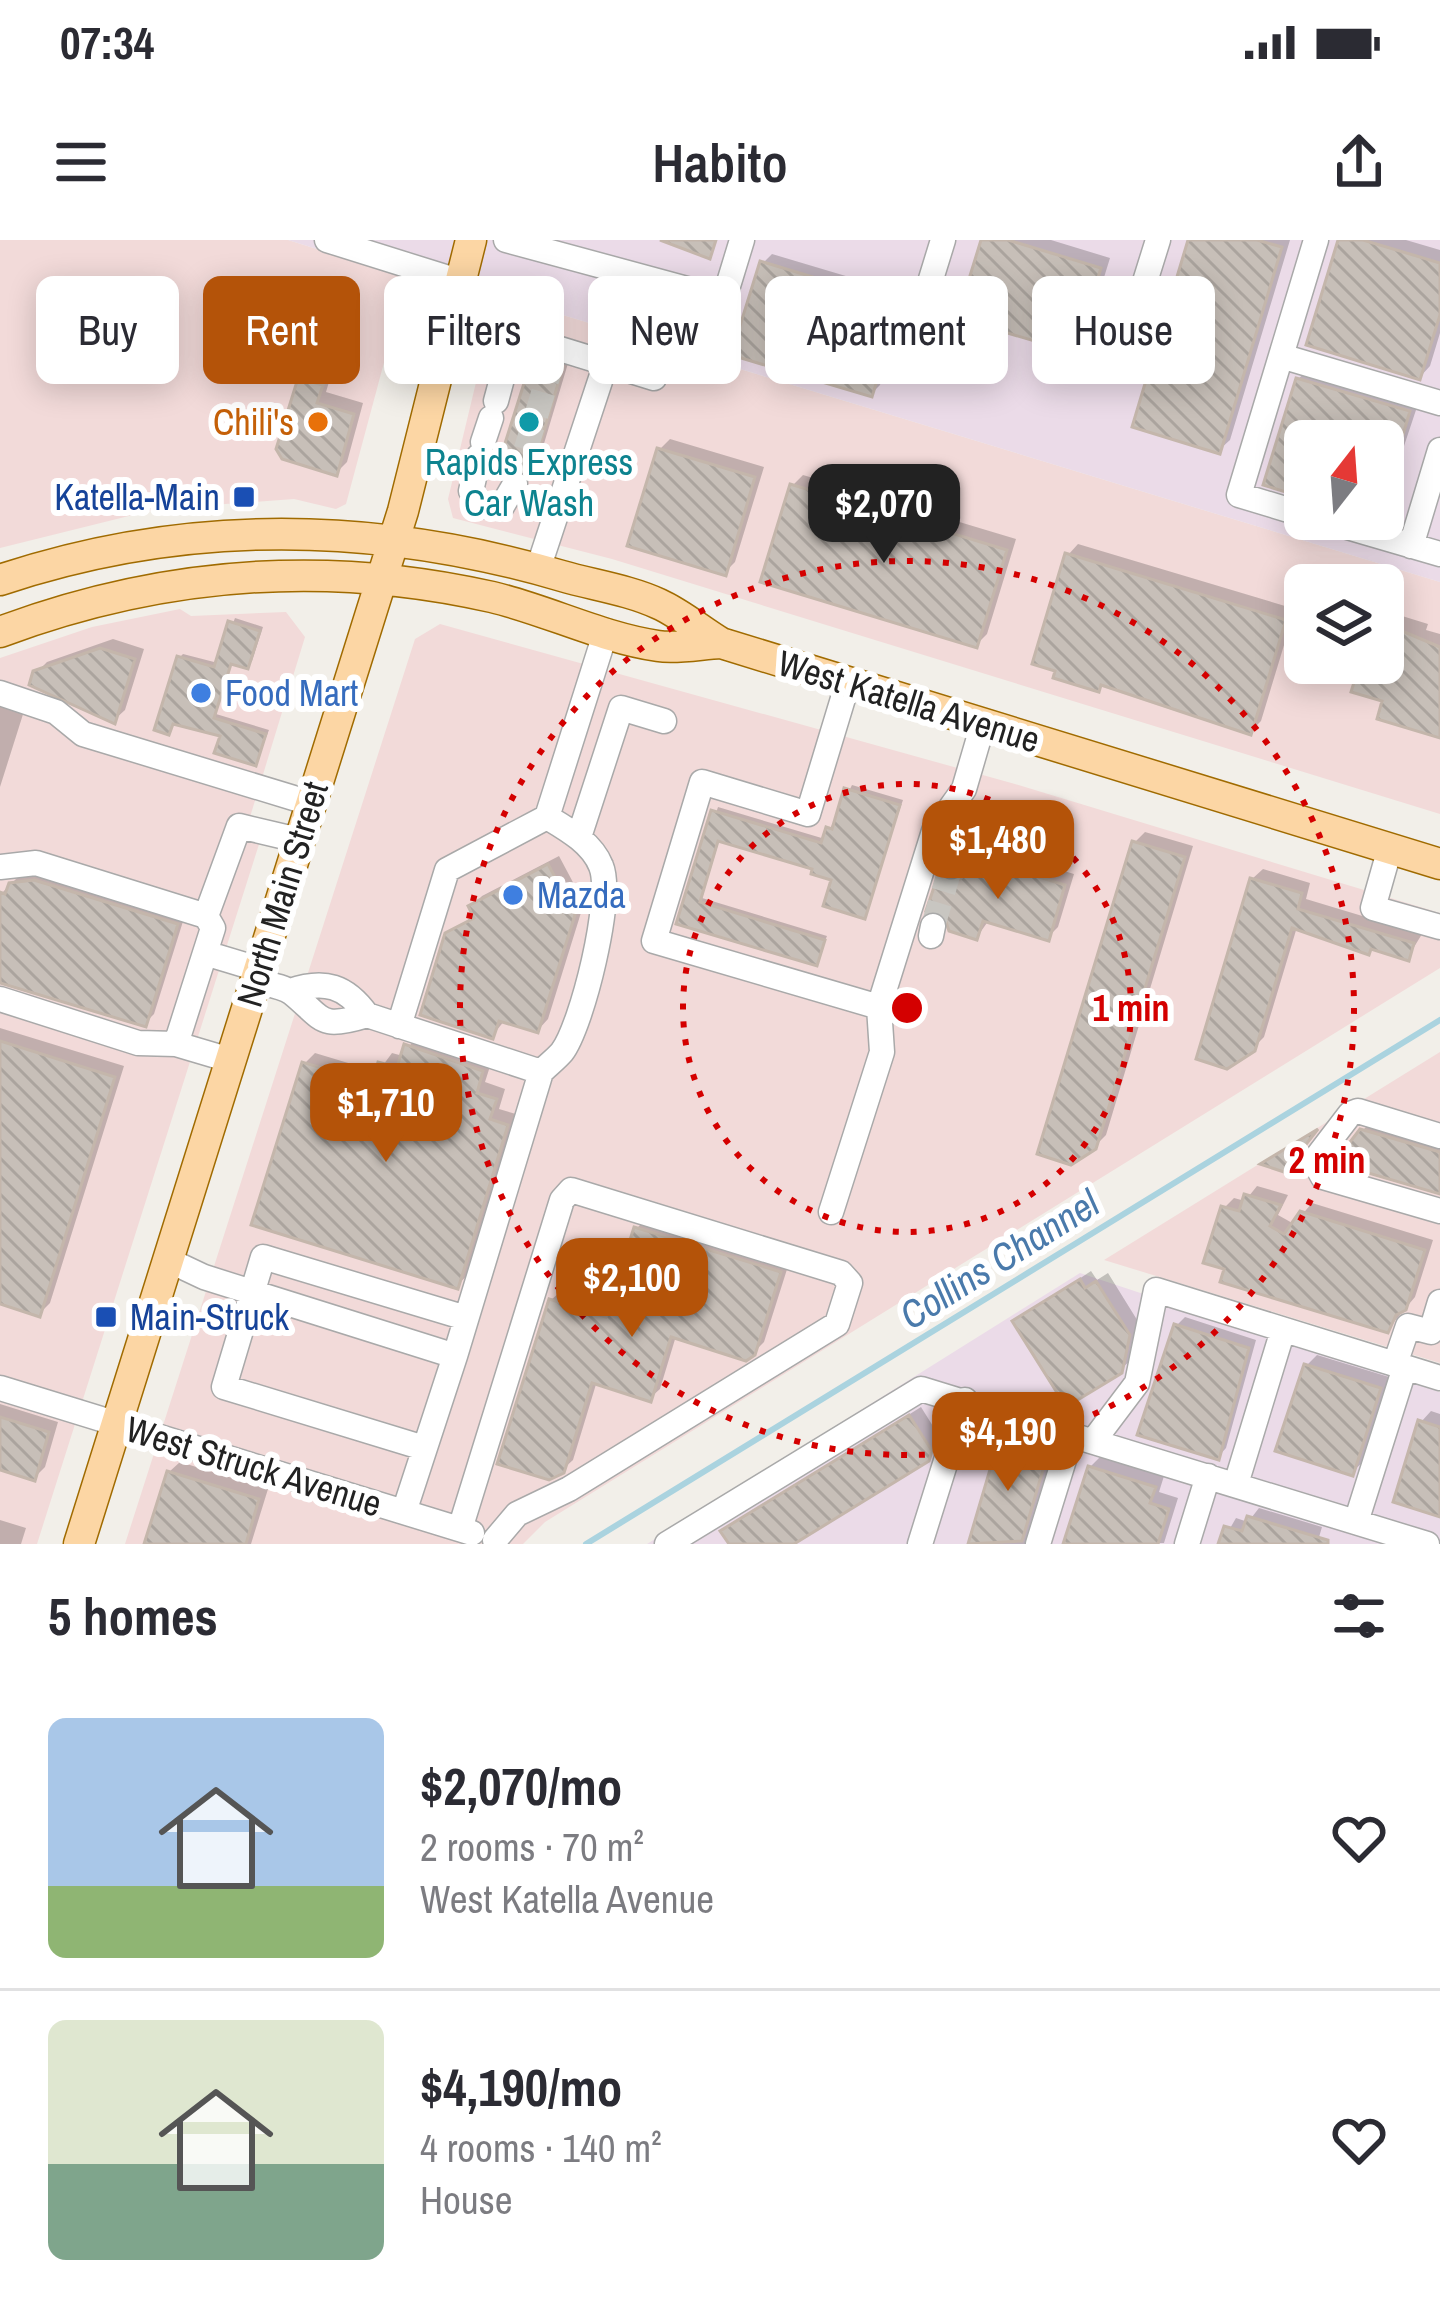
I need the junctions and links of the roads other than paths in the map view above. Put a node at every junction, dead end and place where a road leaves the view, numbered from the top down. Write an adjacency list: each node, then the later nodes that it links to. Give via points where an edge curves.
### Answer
1 (327, 240): 8 (street)
2 (472, 240): 9 (main road, North Main Street)
3 (742, 240): 7 (street, via 724,298)
4 (943, 240): 10 (street)
5 (1158, 240): 11 (street)
6 (1316, 240): 12 (street)
7 (520, 242)
8 (442, 276)
9 (463, 276)
10 (932, 276)
11 (1147, 276)
12 (1281, 356): 16 (street); 18 (street, via 1239,495)
13 (435, 384): 20 (main road, North Main Street)
14 (501, 384): 19 (street, via 473,499 493,509 510,495)
15 (599, 384): 19 (street)
16 (1440, 403)
17 (1440, 450): 22 (street)
18 (1284, 508)
19 (554, 521): 24 (street)
20 (393, 539): 24 (main road, West Katella Avenue); 25 (main road, North Main Street); 26 (main road, West Katella Avenue, via 281,531 175,538)
21 (1392, 540): 22 (street)
22 (1412, 546): 23 (street)
23 (1440, 554)
24 (538, 569): 29 (main road, West Katella Avenue, via 658,604)
25 (380, 578): 27 (main road, West Katella Avenue, via 514,602); 28 (main road, West Katella Avenue, via 274,573 174,582); 34 (main road, North Main Street)
26 (0, 580)
27 (606, 631): 29 (main road, West Katella Avenue, via 659,647); 35 (street)
28 (0, 632)
29 (721, 644): 30 (main road, West Katella Avenue)
30 (848, 682): 33 (main road, West Katella Avenue); 48 (street, via 808,814 702,782 654,940)
31 (0, 693): 34 (street, via 56,712 82,734)
32 (664, 721): 37 (street, via 621,708)
33 (983, 724): 39 (main road, West Katella Avenue); 48 (street, via 964,789 934,831)
34 (310, 803): 38 (main road, North Main Street)
35 (548, 817): 37 (street); 49 (street, via 447,870)
36 (965, 820): 41 (street)
37 (579, 837): 52 (street, via 600,861 605,923 564,1050)
38 (298, 840): 43 (street, via 244,824 236,829); 46 (main road, North Main Street)
39 (1390, 848): 40 (main road, West Katella Avenue); 44 (street, via 1373,908)
40 (1440, 864)
41 (951, 866)
42 (0, 867): 43 (street, via 35,863)
43 (206, 916): 45 (street, via 213,928)
44 (1440, 927)
45 (205, 953): 46 (street); 50 (street)
46 (256, 975): 49 (street, via 290,991 306,1012); 51 (main road, North Main Street)
47 (0, 999): 50 (street, via 138,1043)
48 (879, 1006): 55 (street, via 882,1052)
49 (399, 1026): 52 (street)
50 (176, 1044): 51 (street)
51 (230, 1060): 56 (main road, North Main Street)
52 (542, 1072): 59 (street)
53 (1440, 1136): 54 (street, via 1358,1112 1314,1161 1323,1177)
54 (1440, 1211)
55 (831, 1212)
56 (168, 1260): 57 (street); 66 (main road, North Main Street)
57 (252, 1292): 59 (street, via 262,1257); 61 (street); 68 (street, via 224,1387)
58 (1440, 1302): 62 (street, via 1431,1332 1408,1326)
59 (466, 1318): 61 (street)
60 (1283, 1330): 62 (street); 67 (street, via 1156,1290 1137,1383); 70 (street)
61 (455, 1356): 68 (street)
62 (1400, 1366): 63 (street); 72 (street)
63 (1440, 1378)
64 (0, 1388): 66 (street, West Struck Avenue)
65 (965, 1400): 67 (street); 76 (street, via 921,1389); 77 (street)
66 (117, 1424): 71 (street, West Struck Avenue); 75 (main road, North Main Street)
67 (1083, 1437): 69 (street); 78 (street)
68 (424, 1448): 71 (street)
69 (1208, 1476): 70 (street); 79 (street)
70 (1236, 1484): 72 (street)
71 (404, 1512): 73 (street, West Struck Avenue)
72 (1356, 1522): 80 (street)
73 (460, 1529): 74 (street, West Struck Avenue); 74 (street, via 571,1190 850,1282 837,1324 517,1514)
74 (502, 1542)
75 (79, 1544)
76 (668, 1544)
77 (920, 1544)
78 (1038, 1544)
79 (1187, 1544)
80 (1427, 1544)

